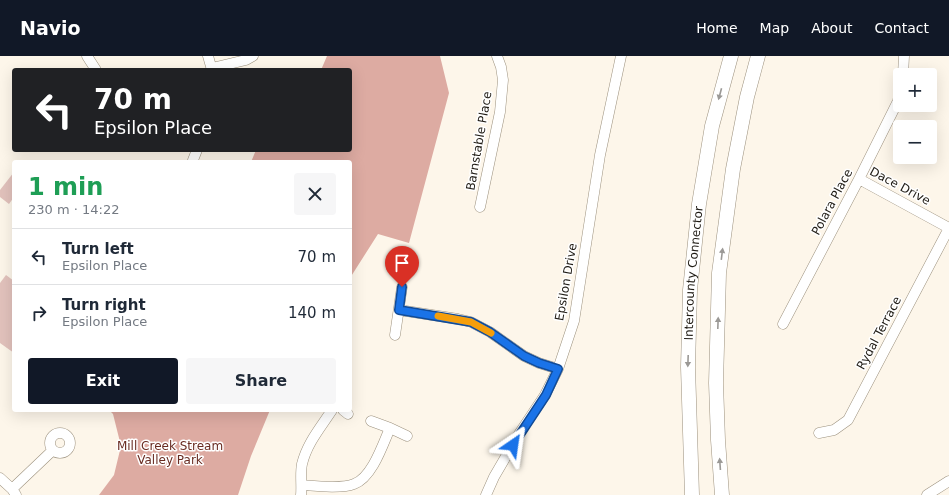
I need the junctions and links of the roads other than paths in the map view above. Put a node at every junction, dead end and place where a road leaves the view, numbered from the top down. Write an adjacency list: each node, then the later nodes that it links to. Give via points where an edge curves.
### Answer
1 (88, 56): 9 (street)
2 (208, 56): 10 (street)
3 (253, 56): 11 (street)
4 (497, 56): 17 (street, Barnstable Place, via 502,80 500,112)
5 (621, 56): 23 (street, Epsilon Drive, via 600,155 574,321)
6 (731, 56): 35 (highway, Intercounty Connector, one-way to 35, via 712,126 699,204 690,290 688,367)
7 (758, 56): 36 (highway, Intercounty Connector, one-way to 7, via 716,383 719,273 732,169)
8 (904, 56): 12 (street)
9 (95, 68)
10 (212, 68)
11 (216, 68)
12 (903, 68)
13 (893, 111): 16 (street, Polara Place)
14 (196, 152): 15 (street)
15 (193, 160)
16 (859, 179): 18 (street, Dace Drive); 21 (street, Polara Place)
17 (480, 207)
18 (949, 228): 27 (street, Rydal Terrace, via 848,420 834,430)
19 (402, 287): 20 (street)
20 (399, 310): 22 (street); 23 (street, via 471,322 524,356)
21 (783, 324)
22 (395, 335)
23 (558, 369): 34 (street, Epsilon Drive, via 546,395 519,434)
24 (331, 412): 32 (street, via 305,453)
25 (371, 421): 26 (street)
26 (390, 428): 28 (street); 32 (street, via 366,476 355,484)
27 (819, 433)
28 (407, 436)
29 (53, 450): 33 (street)
30 (0, 478): 33 (street)
31 (949, 481): 37 (street)
32 (302, 490)
33 (14, 492)
34 (486, 495)
35 (692, 495)
36 (722, 495)
37 (927, 495)

